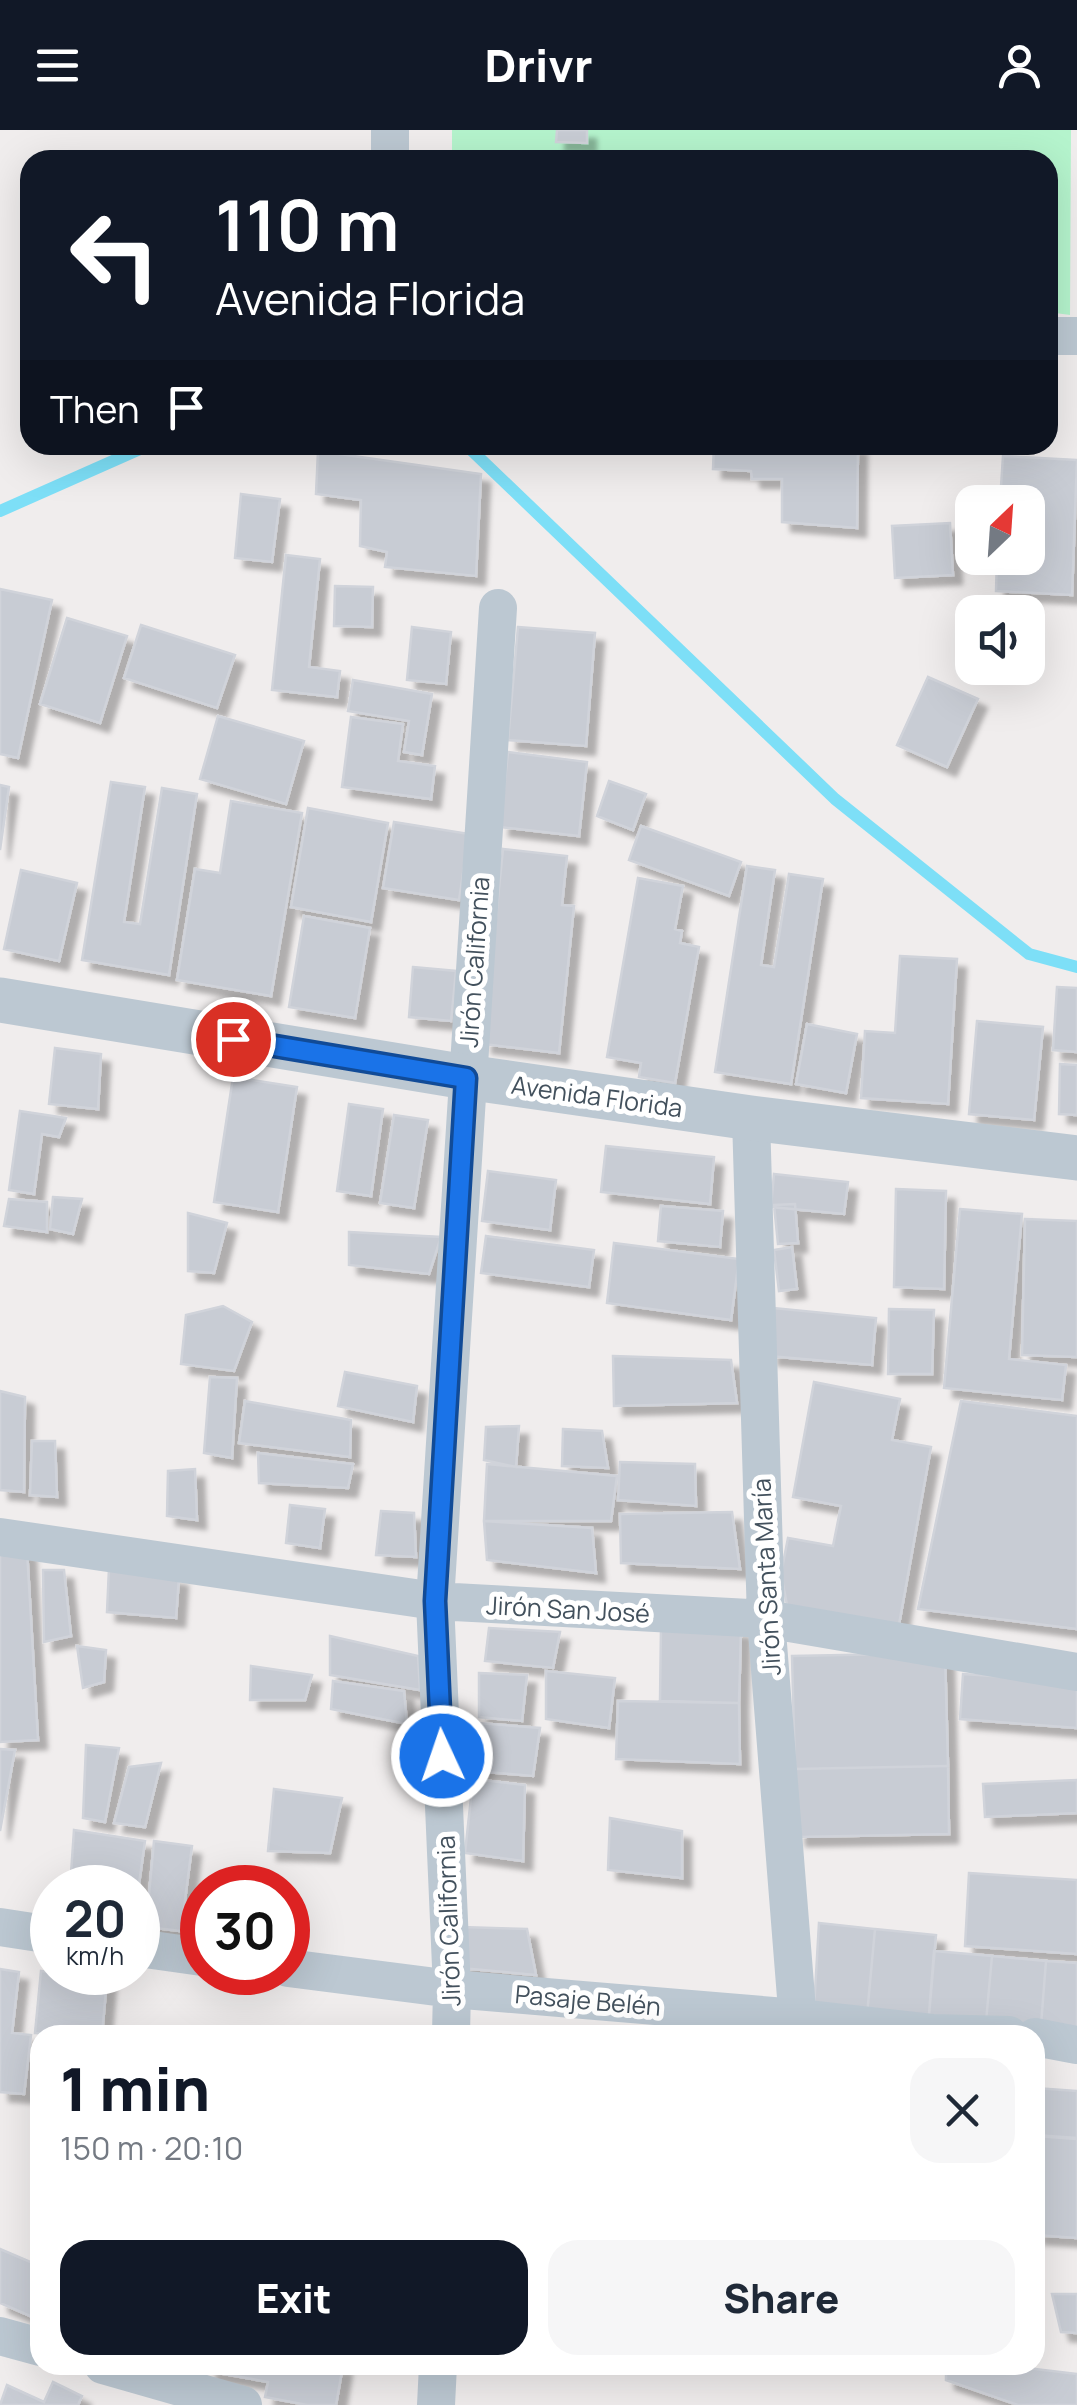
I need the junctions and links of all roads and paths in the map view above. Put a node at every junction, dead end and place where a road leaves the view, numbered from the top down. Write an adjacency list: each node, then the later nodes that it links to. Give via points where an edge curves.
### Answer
1 (498, 608): 3 (street, Jirón California)
2 (0, 1000): 3 (street, Avenida Florida)
3 (466, 1078): 4 (street, Avenida Florida); 7 (street, Jirón California)
4 (750, 1118): 5 (street, Avenida Florida); 8 (street, Jirón Santa María)
5 (1077, 1158)
6 (0, 1537): 7 (street, Jirón San José)
7 (435, 1601): 8 (street, Jirón San José); 13 (street, Jirón California)
8 (766, 1619): 9 (street, Jirón San José); 16 (street, Jirón Santa María)
9 (1077, 1672)
10 (0, 1927): 11 (street)
11 (30, 1932)
12 (310, 1971): 13 (street, Pasaje Belén)
13 (452, 1989): 14 (street, Jirón California); 15 (street, Pasaje Belén)
14 (450, 2025)
15 (789, 2025)
16 (798, 2025)
17 (1045, 2040): 18 (street)
18 (1077, 2046)
19 (0, 2336): 20 (street)
20 (30, 2344)
21 (138, 2375): 23 (street)
22 (438, 2375): 24 (street)
23 (243, 2405)
24 (436, 2405)

